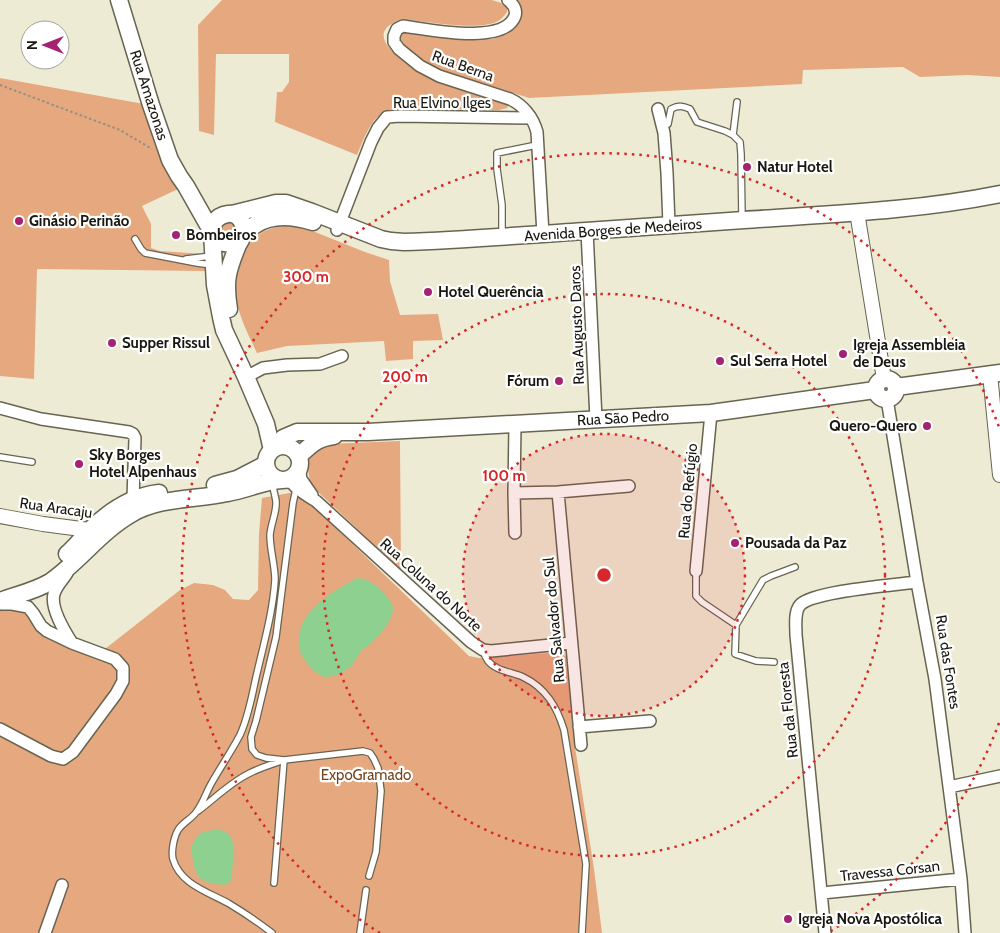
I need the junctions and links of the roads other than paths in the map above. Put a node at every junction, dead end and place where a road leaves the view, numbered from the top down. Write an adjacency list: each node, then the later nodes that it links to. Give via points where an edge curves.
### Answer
1 (119, 0): 9 (main road, Rua Amazonas, via 161,136 170,160)
2 (508, 0): 5 (street, Rua Berna, via 516,9 514,17 498,30 487,34 403,26 397,29 394,42 420,66 439,76 510,99)
3 (737, 102): 7 (lane)
4 (658, 109): 16 (street, via 664,134)
5 (531, 118): 8 (street); 17 (street, Rua Elvino Ilges, via 387,118 371,142)
6 (668, 124): 7 (lane, via 671,109 683,106 690,109 697,122)
7 (733, 135): 15 (lane, via 740,142)
8 (538, 146): 20 (street); 24 (lane, via 497,153 502,204)
9 (186, 186): 13 (main road); 19 (main road, Rua Amazonas)
10 (1000, 194): 11 (main road, Avenida Borges de Medeiros)
11 (975, 204): 12 (main road, Avenida Borges de Medeiros); 14 (main road, Avenida Borges de Medeiros)
12 (1000, 204)
13 (227, 215): 17 (main road, Avenida Borges de Medeiros, via 286,203 312,212); 19 (main road, via 216,220); 22 (main road, via 241,221)
14 (858, 217): 15 (main road, Avenida Borges de Medeiros); 30 (street, Rua das Fontes)
15 (747, 223): 18 (main road, Avenida Borges de Medeiros)
16 (669, 225): 18 (main road, Avenida Borges de Medeiros); 21 (main road, Avenida Borges de Medeiros)
17 (338, 227): 22 (main road, Avenida Borges de Medeiros, via 282,216 256,224); 24 (main road, Avenida Borges de Medeiros, via 377,246 402,251)
18 (713, 227): 21 (main road, Avenida Borges de Medeiros)
19 (212, 232): 22 (main road, via 215,238 226,244); 26 (main road)
20 (543, 234): 21 (main road, Avenida Borges de Medeiros); 24 (main road, Avenida Borges de Medeiros)
21 (588, 235): 24 (main road, Avenida Borges de Medeiros); 33 (street, Rua Augusto Daros)
22 (242, 237): 29 (main road, via 230,265 227,291 232,322)
23 (135, 239): 25 (lane, via 145,253)
24 (512, 240)
25 (179, 260): 26 (lane); 26 (lane, via 196,263)
26 (214, 260): 29 (main road, via 216,293 224,330)
27 (342, 356): 29 (street, via 320,364 264,368)
28 (995, 374): 30 (main road, Rua São Pedro); 39 (street)
29 (250, 375): 38 (main road, via 266,424); 38 (main road, via 274,420 287,432)
30 (886, 389): 32 (main road, Rua São Pedro); 52 (street, Rua das Fontes)
31 (0, 408): 44 (street, via 41,419 133,434)
32 (711, 413): 33 (main road, Rua São Pedro); 51 (street, Rua do Refúgio)
33 (596, 419): 34 (main road, Rua São Pedro)
34 (515, 424): 35 (main road, Rua São Pedro); 42 (street)
35 (368, 432): 38 (main road, Rua São Pedro); 38 (main road, Rua São Pedro, via 323,438)
36 (0, 457): 37 (lane)
37 (32, 462)
38 (285, 462): 43 (street, Rua Coluna do Norte); 43 (street, Rua Coluna do Norte); 44 (main road, via 237,480 155,493); 60 (lane, via 271,527 275,579); 61 (lane, via 293,503 281,604)
39 (1000, 474)
40 (629, 486): 41 (street)
41 (558, 492): 42 (street); 57 (street, Rua Salvador do Sul)
42 (514, 493): 48 (street)
43 (316, 500): 58 (street, Rua Coluna do Norte)
44 (131, 507): 46 (main road, via 122,505); 47 (main road)
45 (0, 516): 46 (street, Rua Aracaju)
46 (89, 530): 47 (street, Rua Aracaju); 53 (main road, via 52,568 31,580)
47 (108, 530): 49 (main road)
48 (515, 533)
49 (73, 563): 54 (main road, via 48,582); 56 (street, via 54,595 57,614)
50 (795, 567): 55 (lane, via 763,580)
51 (696, 571): 55 (lane, via 696,596)
52 (917, 582): 68 (street, Rua das Fontes, via 935,679); 75 (street, Rua da Floresta, via 821,595 803,602 797,610 796,635)
53 (0, 590)
54 (0, 603): 56 (street, via 28,607 47,631)
55 (736, 625): 59 (lane, via 735,654 756,661)
56 (72, 643): 64 (street, via 115,659 123,668 123,681 116,694 73,752 63,759 51,756)
57 (571, 643): 58 (street, Rua Coluna do Norte); 63 (street, Rua Salvador do Sul)
58 (483, 650): 79 (lane, via 488,662 496,668 525,678 540,688 559,713 586,864)
59 (774, 662)
60 (259, 665): 61 (lane); 69 (lane, via 241,733)
61 (269, 668): 66 (lane, via 251,743 257,755)
62 (650, 721): 63 (street)
63 (579, 727): 65 (street, Rua Salvador do Sul)
64 (0, 729)
65 (581, 745)
66 (284, 760): 69 (lane, via 246,774); 70 (lane, via 363,750 370,753 378,768 381,791 376,852); 72 (lane)
67 (1000, 776): 68 (street)
68 (949, 787): 71 (street, Rua das Fontes)
69 (196, 813): 77 (lane, via 175,837 173,860 181,874 191,884 228,903)
70 (369, 876)
71 (961, 879): 75 (street, Travessa Corsan); 81 (street, Rua das Fontes)
72 (274, 883)
73 (62, 885): 76 (street)
74 (366, 890): 78 (lane)
75 (822, 893): 80 (street, Rua da Floresta)
76 (45, 933)
77 (272, 933)
78 (360, 933)
79 (582, 933)
80 (825, 933)
81 (966, 933)

